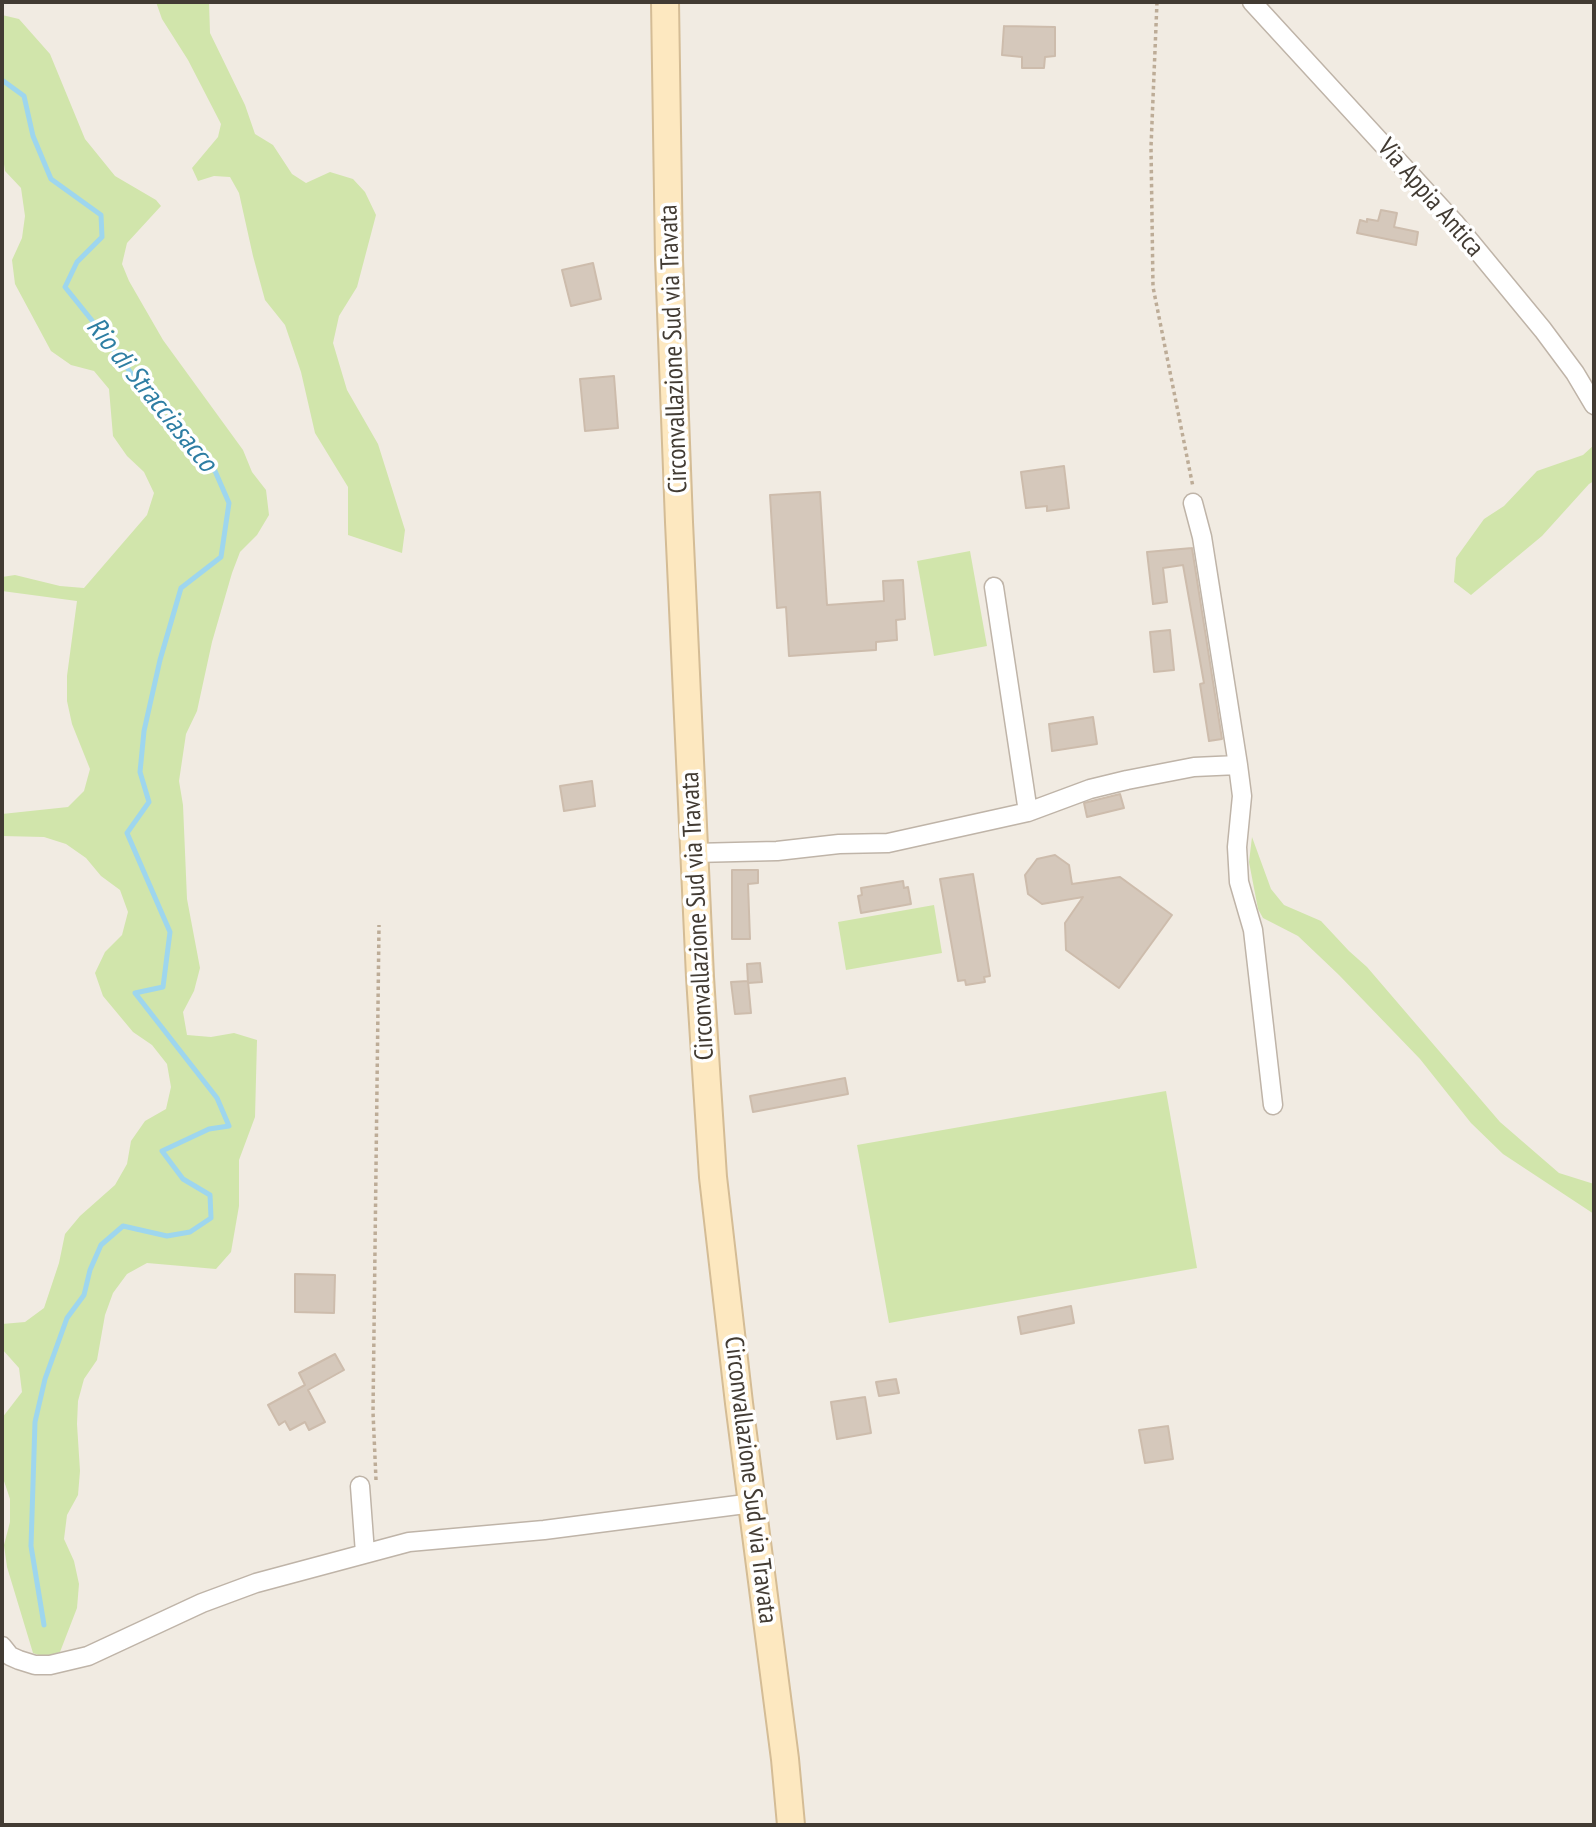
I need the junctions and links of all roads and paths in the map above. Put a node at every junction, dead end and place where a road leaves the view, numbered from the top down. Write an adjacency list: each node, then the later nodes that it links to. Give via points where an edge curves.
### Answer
1 (664, 2): 9 (street, Circonvallazione Sud via Travata, via 669,259)
2 (1157, 2): 5 (path, via 1151,147 1153,287)
3 (1252, 2): 4 (street, Via Appia Antica, via 1454,222 1543,330)
4 (1594, 405)
5 (1194, 503): 7 (street)
6 (994, 587): 8 (street)
7 (1238, 765): 8 (street, via 1194,767 1127,780); 11 (street, via 1242,796 1239,882 1253,930)
8 (1028, 812): 9 (street, via 888,843)
9 (694, 853): 13 (street, Circonvallazione Sud via Travata, via 713,1177)
10 (379, 925): 12 (path)
11 (1273, 1105)
12 (368, 1484): 14 (street)
13 (753, 1503): 14 (street, via 409,1542); 16 (street, Circonvallazione Sud via Travata)
14 (365, 1553): 15 (street, via 201,1603 88,1656 34,1665 10,1656)
15 (2, 1646)
16 (791, 1825)

